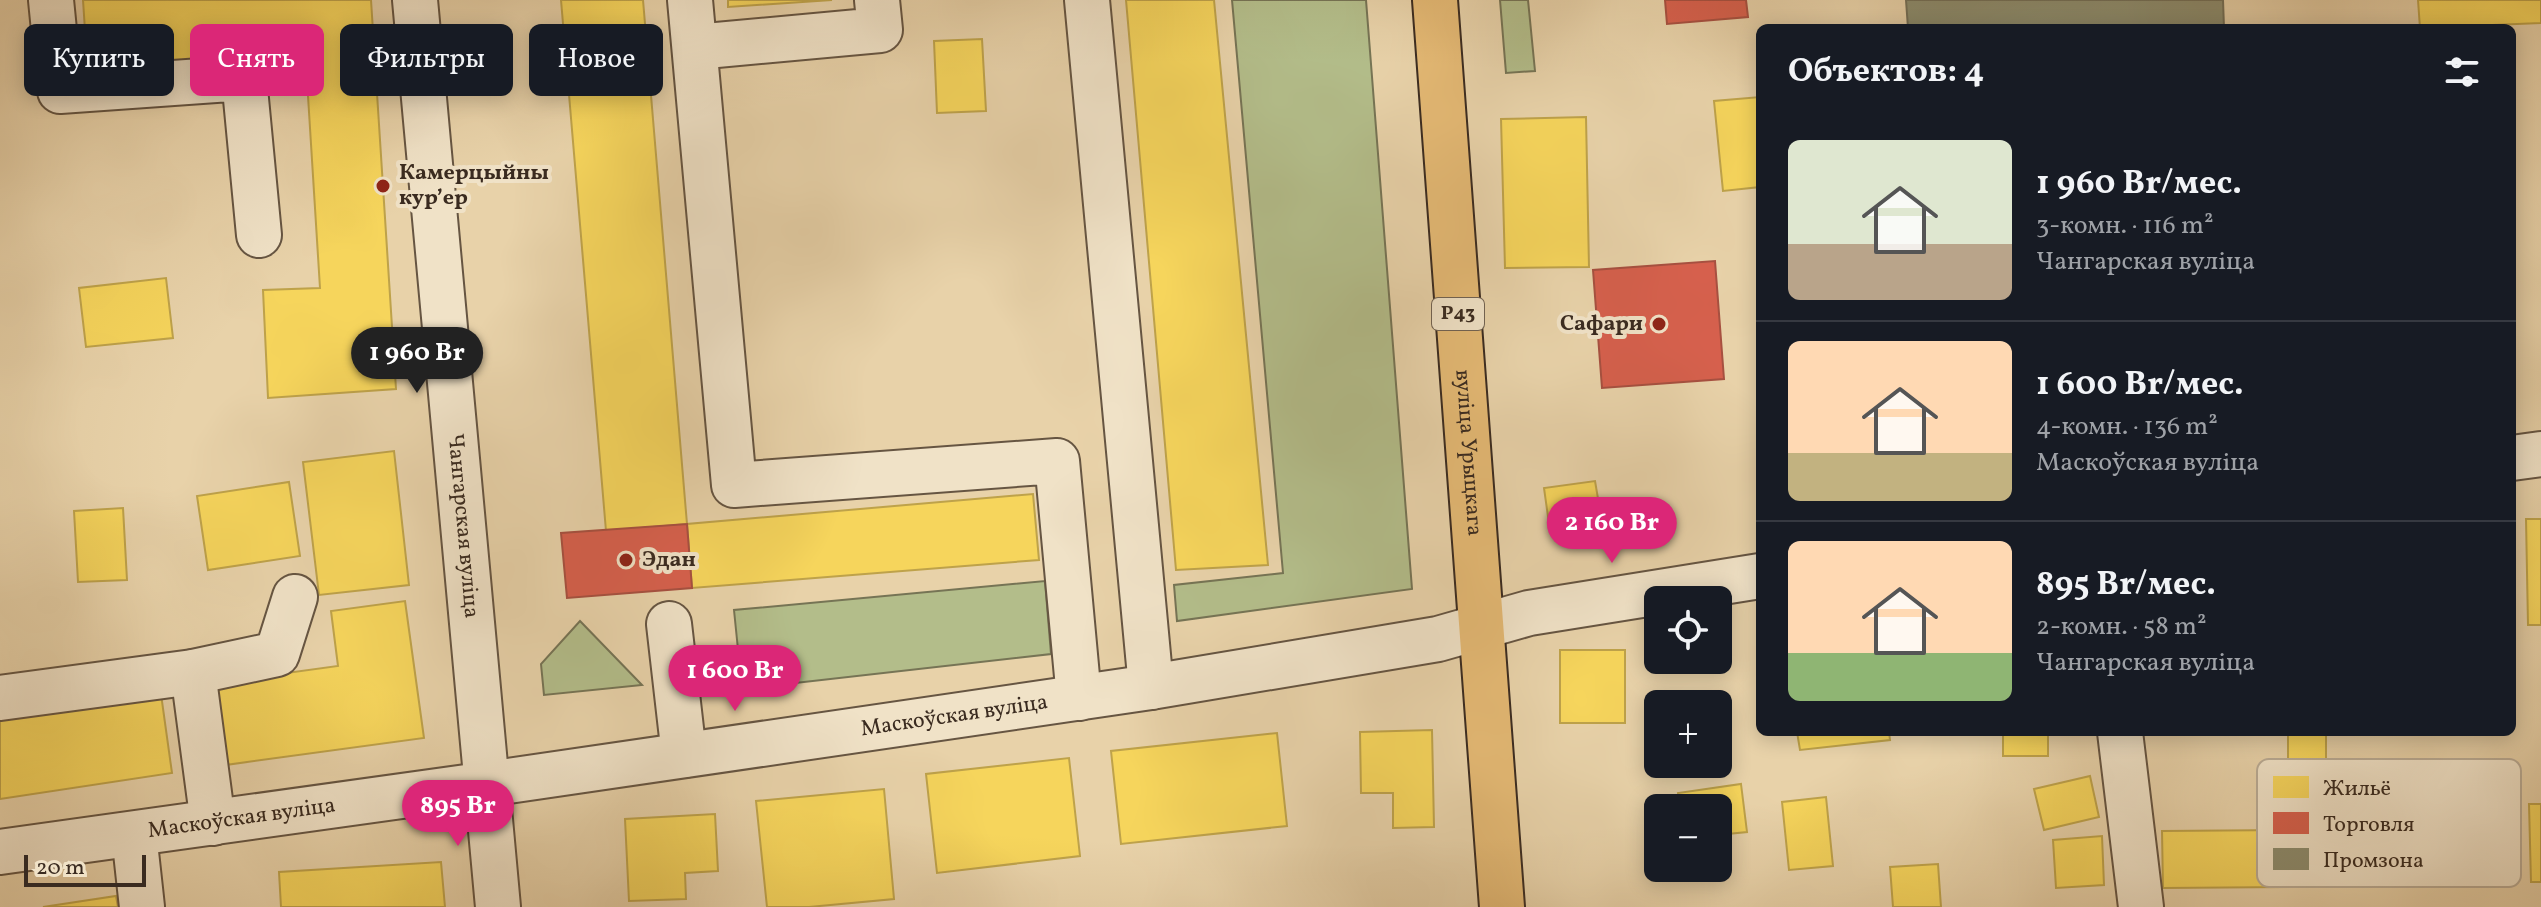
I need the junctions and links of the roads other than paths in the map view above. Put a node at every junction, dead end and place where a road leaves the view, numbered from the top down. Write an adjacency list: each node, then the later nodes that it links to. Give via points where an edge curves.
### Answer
1 (51, 0): 8 (street, via 60,91 244,78)
2 (415, 0): 21 (street, Чангарская вуліца)
3 (690, 0): 7 (street)
4 (877, 0): 7 (street, via 880,30)
5 (1087, 0): 16 (street)
6 (1435, 0): 14 (main road, вуліца Урыцкага / Р43)
7 (695, 47): 18 (street, via 734,485 1057,461)
8 (259, 235)
9 (2541, 454): 10 (street)
10 (2516, 457)
11 (1756, 577): 14 (street, Маскоўская вуліца, via 1529,613)
12 (295, 597): 15 (street, via 277,654)
13 (669, 624): 20 (street)
14 (1481, 627): 16 (street, Маскоўская вуліца, via 1438,639); 27 (main road, вуліца Урыцкага / Р43)
15 (193, 672): 17 (street); 22 (street)
16 (1151, 687): 18 (street, Маскоўская вуліца)
17 (0, 698)
18 (1079, 698): 20 (street, Маскоўская вуліца)
19 (2120, 736): 28 (street)
20 (684, 755): 21 (street, Маскоўская вуліца)
21 (488, 784): 22 (street, Маскоўская вуліца); 26 (street, Чангарская вуліца)
22 (213, 823): 23 (street, Маскоўская вуліца)
23 (134, 834): 24 (street, Маскоўская вуліца); 25 (street)
24 (0, 852)
25 (142, 907)
26 (498, 907)
27 (1502, 907)
28 (2141, 907)

